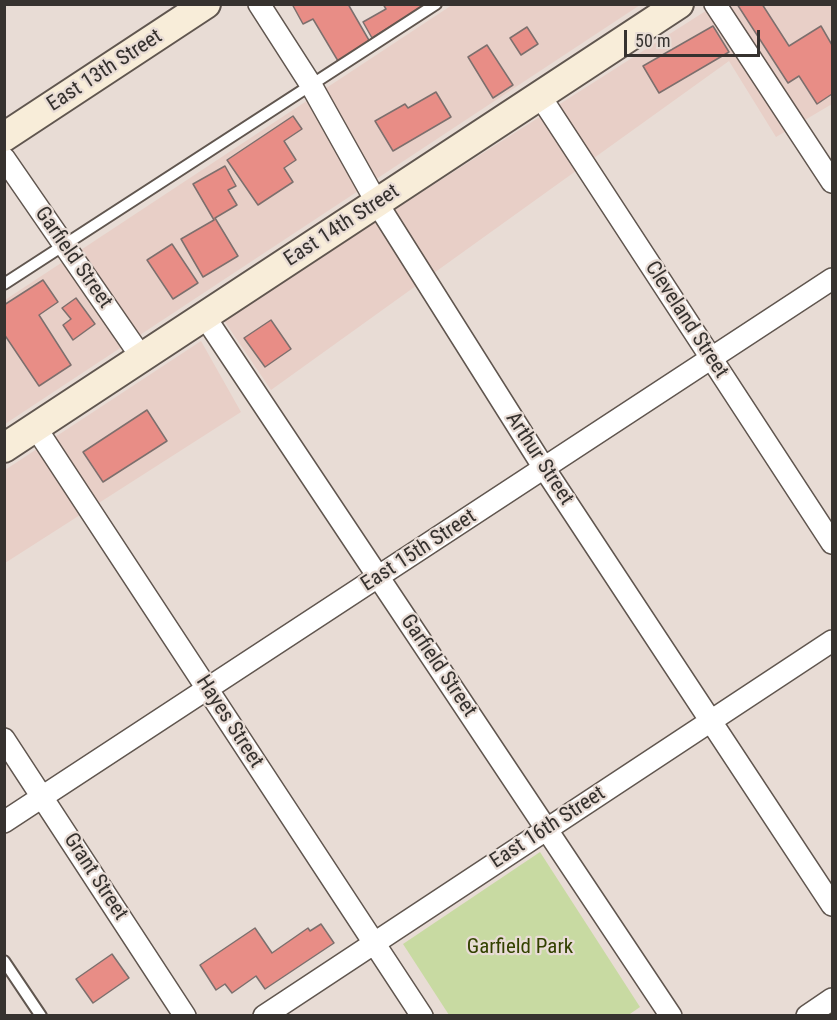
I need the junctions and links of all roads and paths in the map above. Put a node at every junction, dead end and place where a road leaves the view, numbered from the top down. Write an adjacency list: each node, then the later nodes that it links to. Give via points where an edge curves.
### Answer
1 (206, 4): 8 (street, East 13th Street)
2 (260, 4): 6 (street, Arthur Street)
3 (436, 4): 6 (lane)
4 (679, 4): 7 (street, East 14th Street)
5 (715, 4): 10 (street)
6 (311, 85): 11 (street, Arthur Street); 12 (lane)
7 (540, 96): 11 (street, East 14th Street); 17 (street, Cleveland Street)
8 (4, 137)
9 (4, 158): 12 (street, Garfield Street)
10 (832, 183)
11 (376, 203): 15 (street, East 14th Street); 20 (street, Arthur Street)
12 (64, 244): 14 (lane); 16 (street, Garfield Street)
13 (832, 279): 17 (street, East 15th Street)
14 (4, 284)
15 (205, 317): 16 (street, East 14th Street); 22 (street, Garfield Street)
16 (142, 358): 18 (street, East 14th Street)
17 (711, 358): 20 (street, East 15th Street); 21 (street, Cleveland Street)
18 (36, 428): 19 (street, East 14th Street); 24 (street, Hayes Street)
19 (4, 448)
20 (544, 468): 22 (street, East 15th Street); 25 (street, Arthur Street)
21 (832, 543)
22 (379, 576): 24 (street, East 15th Street); 29 (street, Garfield Street)
23 (832, 641): 25 (street, East 16th Street)
24 (208, 689): 27 (street, East 15th Street); 31 (street, Hayes Street)
25 (711, 721): 29 (street, East 16th Street); 30 (street, Arthur Street)
26 (4, 739): 27 (street, Grant Street)
27 (43, 797): 28 (street, East 15th Street); 35 (street, Grant Street)
28 (4, 822)
29 (547, 830): 31 (street, East 16th Street); 38 (street, Garfield Street)
30 (832, 905)
31 (374, 943): 36 (street, East 16th Street); 37 (street, Hayes Street)
32 (4, 961): 34 (lane)
33 (832, 999): 39 (street)
34 (42, 1016)
35 (185, 1016)
36 (264, 1016)
37 (422, 1016)
38 (671, 1016)
39 (807, 1016)

